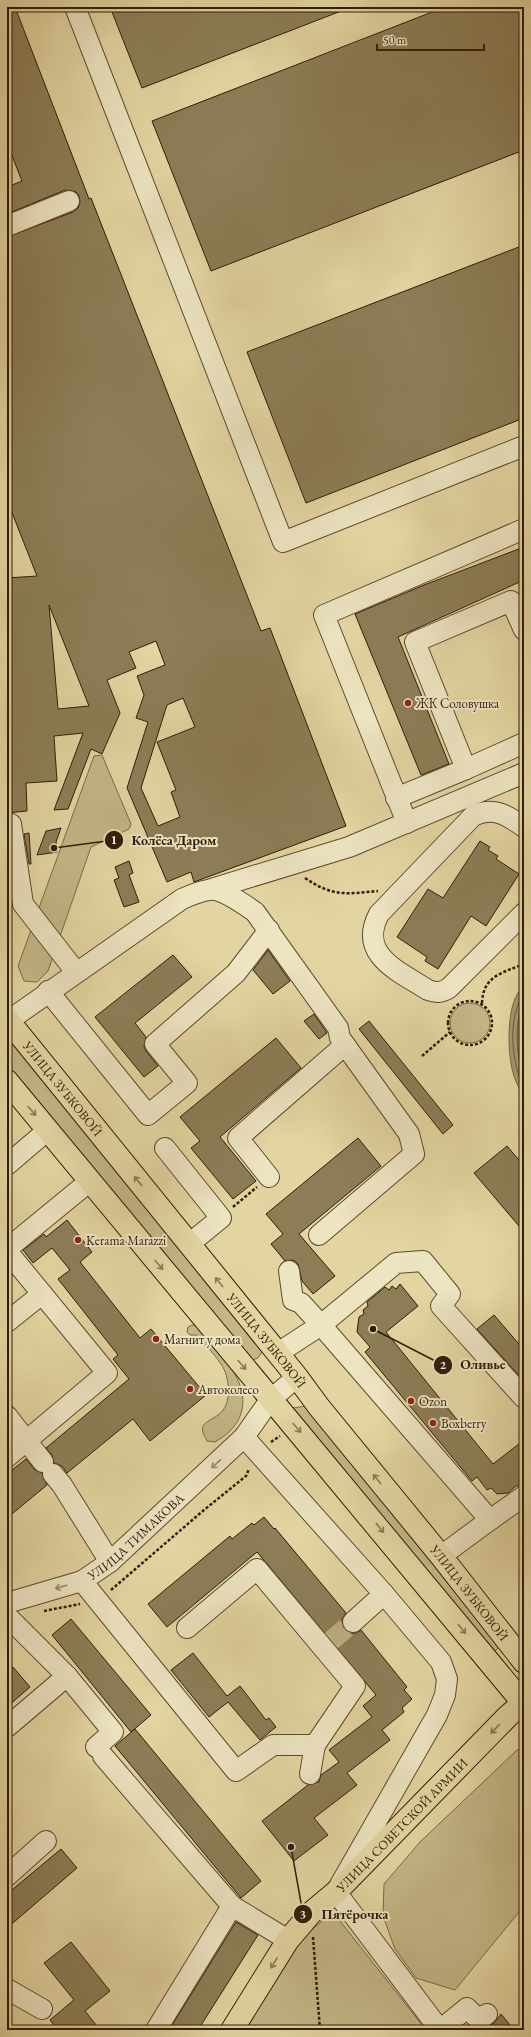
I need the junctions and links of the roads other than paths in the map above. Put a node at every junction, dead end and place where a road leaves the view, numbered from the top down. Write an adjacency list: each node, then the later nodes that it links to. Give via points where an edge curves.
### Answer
1 (75, 7): 4 (street, via 283,542)
2 (69, 201): 3 (street)
3 (7, 226)
4 (524, 446)
5 (524, 529): 10 (street, via 324,614)
6 (524, 630): 8 (street, via 511,600 415,642)
7 (524, 743): 8 (street)
8 (466, 769): 10 (street)
9 (524, 773): 11 (street)
10 (396, 798): 12 (street)
11 (469, 807): 12 (street); 14 (street, via 498,812); 16 (street, via 379,914 375,922 374,941 377,953 383,961 435,993 449,988)
12 (407, 823): 15 (street, via 349,847)
13 (11, 824): 18 (street, via 23,904)
14 (524, 827)
15 (211, 889): 17 (street, via 235,899 255,912); 18 (street, via 182,899)
16 (524, 913)
17 (269, 930): 19 (street, via 236,973 155,1044 187,1083 148,1115); 21 (street, via 338,1028)
18 (76, 972): 19 (street)
19 (48, 991): 20 (street)
20 (8, 1020): 29 (main road, УЛИЦА ЗУБКОВОЙ, one-way to 20)
21 (345, 1045): 26 (street, via 238,1138); 28 (street, via 409,1134 414,1154)
22 (7, 1081): 23 (main road, УЛИЦА ЗУБКОВОЙ, one-way to 23)
23 (48, 1130): 25 (street); 27 (main road, УЛИЦА ЗУБКОВОЙ)
24 (165, 1148): 29 (street, via 220,1218)
25 (7, 1165)
26 (269, 1177)
27 (90, 1181): 30 (street); 38 (main road, УЛИЦА ЗУБКОВОЙ, one-way to 38)
28 (319, 1235)
29 (189, 1244): 35 (main road, УЛИЦА ЗУБКОВОЙ, one-way to 29)
30 (7, 1250): 32 (street)
31 (289, 1271): 34 (street, via 293,1300 301,1303)
32 (42, 1294): 33 (street); 41 (street, via 107,1372)
33 (7, 1322)
34 (321, 1325): 35 (street); 37 (street, via 396,1263 424,1260 450,1294 441,1306); 44 (street)
35 (278, 1353): 36 (main road, УЛИЦА ЗУБКОВОЙ)
36 (297, 1377): 38 (street, УЛИЦА ТИМАКОВА); 45 (main road, УЛИЦА ЗУБКОВОЙ, one-way to 36)
37 (524, 1398)
38 (270, 1400): 40 (street, УЛИЦА ТИМАКОВА); 55 (main road, УЛИЦА ЗУБКОВОЙ, one-way to 55, via 294,1425)
39 (7, 1416): 41 (street)
40 (244, 1437): 46 (street, УЛИЦА ТИМАКОВА, one-way to 46); 48 (street)
41 (26, 1441): 42 (street); 46 (street, via 62,1485)
42 (7, 1457)
43 (524, 1496): 44 (street)
44 (490, 1520): 45 (street)
45 (441, 1556): 53 (main road, УЛИЦА ЗУБКОВОЙ)
46 (110, 1562): 47 (street, УЛИЦА ТИМАКОВА)
47 (82, 1581): 49 (street, УЛИЦА ТИМАКОВА, one-way to 49); 57 (street, via 236,1771 273,1745)
48 (384, 1594): 50 (street); 61 (street, via 441,1662 447,1679 446,1696)
49 (7, 1603)
50 (354, 1622)
51 (10, 1625): 54 (street)
52 (187, 1628): 57 (street, via 257,1569 327,1645 355,1686)
53 (524, 1662)
54 (68, 1676): 56 (street); 62 (street, via 113,1732 100,1752)
55 (524, 1703): 61 (main road, УЛИЦА СОВЕТСКОЙ АРМИИ, one-way to 61, via 508,1716)
56 (7, 1727)
57 (315, 1745): 58 (street)
58 (310, 1774)
59 (46, 1841): 60 (street)
60 (7, 1876)
61 (336, 1892): 63 (main road, УЛИЦА СОВЕТСКОЙ АРМИИ, via 311,1913); 69 (street)
62 (232, 1906): 63 (street); 67 (street)
63 (288, 1940): 68 (main road, УЛИЦА СОВЕТСКОЙ АРМИИ, one-way to 68)
64 (7, 1989): 65 (street)
65 (42, 2009)
66 (486, 2014): 69 (street, via 483,2017 475,2016 467,2008)
67 (156, 2030)
68 (232, 2030)
69 (440, 2030)

